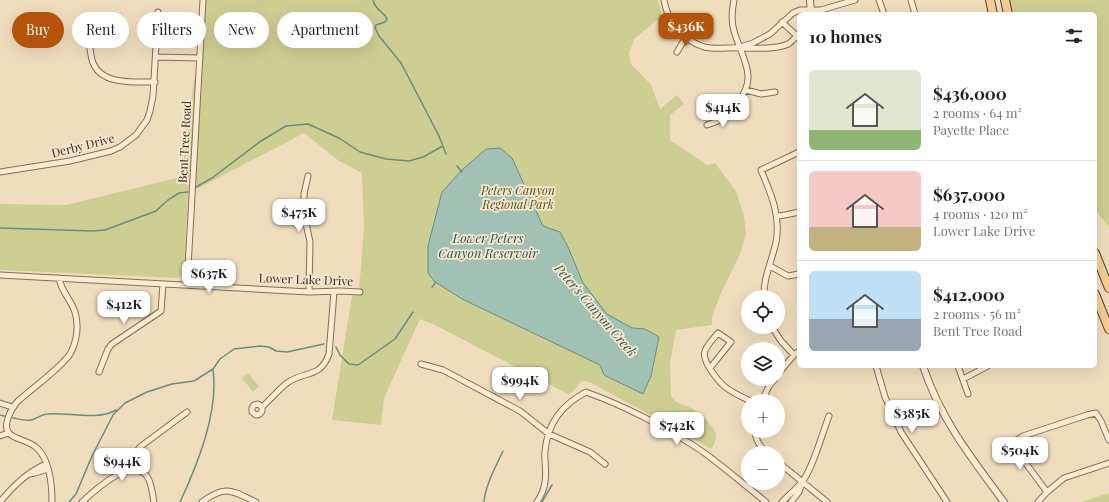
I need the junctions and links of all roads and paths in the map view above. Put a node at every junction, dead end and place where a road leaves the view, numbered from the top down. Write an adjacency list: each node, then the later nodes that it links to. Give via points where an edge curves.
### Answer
1 (203, 0): 27 (street, Bent Tree Road)
2 (664, 0): 21 (street, via 672,22)
3 (734, 0): 24 (street, via 732,20)
4 (810, 0): 12 (street)
5 (855, 0): 10 (street)
6 (879, 0): 14 (street)
7 (911, 0): 15 (street)
8 (990, 0): 16 (main road)
9 (1005, 0): 17 (main road)
10 (847, 1): 11 (street)
11 (834, 7): 12 (street); 13 (street)
12 (811, 12): 18 (street, via 800,10)
13 (836, 12)
14 (883, 12)
15 (914, 12)
16 (993, 12)
17 (1008, 12)
18 (782, 22): 19 (street); 24 (street, via 764,38)
19 (797, 34)
20 (797, 36): 24 (street, via 785,46)
21 (686, 37): 24 (street, via 704,46); 25 (street)
22 (90, 48): 28 (street, via 96,67 108,78)
23 (156, 48): 26 (street, Derby Drive)
24 (740, 48): 29 (street, via 747,69)
25 (677, 52)
26 (156, 57): 27 (street); 28 (street, Derby Drive)
27 (200, 58): 45 (street, Bent Tree Road)
28 (155, 82): 35 (street, Derby Drive, via 147,120 136,135 120,148 70,161)
29 (746, 90): 30 (street, via 762,94); 31 (street)
30 (775, 92)
31 (737, 102): 32 (street, via 738,109 734,112); 32 (street, via 728,103)
32 (729, 111): 33 (street, via 718,121)
33 (707, 125)
34 (797, 153): 38 (street, via 761,170)
35 (0, 172)
36 (308, 176): 48 (street, via 304,194 304,214 310,242)
37 (797, 213): 38 (street)
38 (778, 216): 40 (street)
39 (1097, 258): 46 (main road)
40 (770, 266): 41 (street, via 788,276); 47 (street, via 765,277)
41 (797, 274)
42 (0, 275): 43 (street, Lower Lake Drive)
43 (59, 278): 44 (street, Lower Lake Drive); 68 (street, via 77,320 73,348 61,364)
44 (163, 284): 45 (street, Lower Lake Drive); 63 (street, via 161,311 117,339 108,350)
45 (187, 285): 48 (street, Lower Lake Drive)
46 (1109, 288)
47 (764, 290)
48 (308, 292): 49 (street, Lower Lake Drive)
49 (334, 292): 50 (street, Lower Lake Drive); 69 (street, via 329,354 326,361 316,372 288,382)
50 (360, 292)
51 (1097, 299): 52 (main road)
52 (1109, 329)
53 (776, 334): 55 (street)
54 (797, 353): 55 (street)
55 (794, 355): 57 (street)
56 (421, 364): 73 (street, via 443,370 520,411)
57 (785, 366)
58 (710, 368): 58 (street, via 704,351 718,333 731,342); 66 (street, via 728,389)
59 (878, 368): 94 (street, via 885,397 901,432)
60 (924, 368): 95 (street, via 939,407 952,431)
61 (959, 368): 64 (street)
62 (984, 368): 64 (street)
63 (99, 372)
64 (964, 379): 65 (street)
65 (968, 394)
66 (741, 396)
67 (0, 403): 68 (street)
68 (12, 407): 72 (street, via 7,423)
69 (262, 407)
70 (187, 412): 80 (street, via 140,447 133,457)
71 (828, 416): 81 (street, via 816,453)
72 (8, 433): 74 (street); 78 (street, via 38,449)
73 (549, 434): 77 (street, via 590,452); 89 (street, via 545,451 546,481); 90 (street, via 556,417 566,405 586,392 609,400 677,436 705,454)
74 (0, 436)
75 (1109, 440): 82 (street, via 1096,413 1023,436 1015,442 1016,450)
76 (1109, 463): 82 (street, via 1064,478)
77 (605, 464)
78 (47, 467): 83 (street, via 33,469 17,482); 84 (street)
79 (785, 468): 81 (street)
80 (133, 470): 85 (street, via 111,479); 86 (street, via 143,472 147,476)
81 (802, 482): 91 (street); 92 (street); 93 (street)
82 (1047, 492): 96 (street)
83 (0, 502)
84 (52, 502)
85 (82, 502)
86 (154, 502)
87 (202, 502): 88 (street, via 214,494 225,491 235,492)
88 (256, 502)
89 (537, 502)
90 (766, 502)
91 (782, 502)
92 (791, 502)
93 (827, 502)
94 (947, 502)
95 (1004, 502)
96 (1038, 502)

